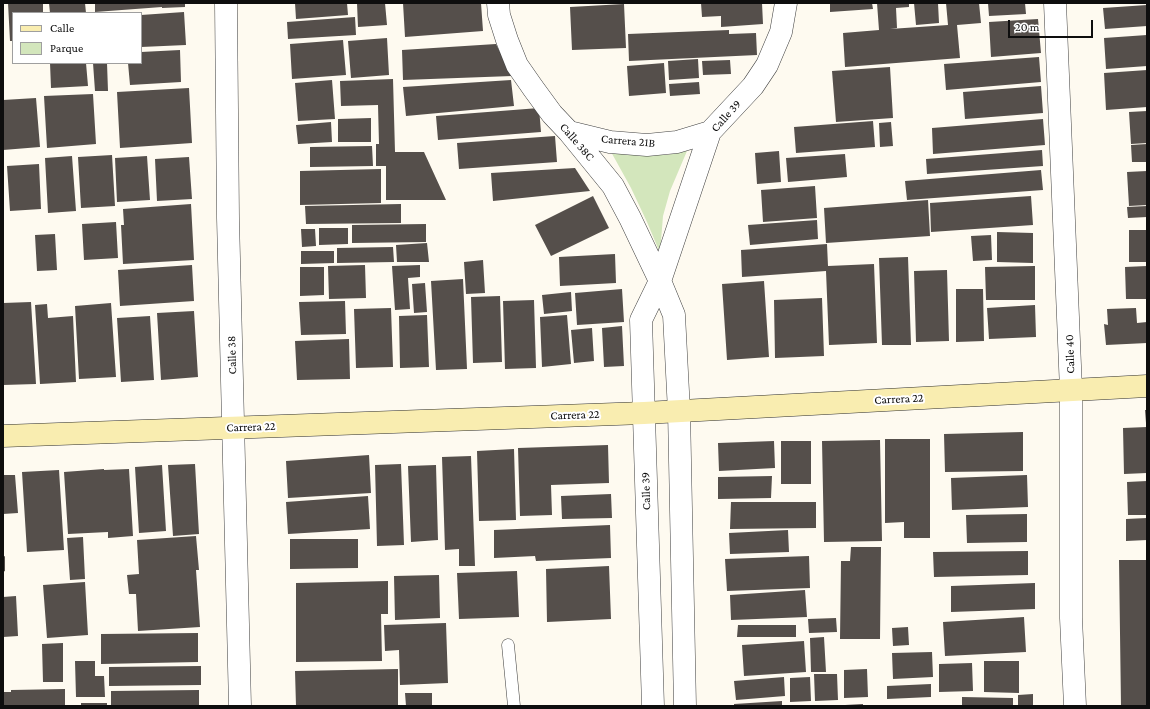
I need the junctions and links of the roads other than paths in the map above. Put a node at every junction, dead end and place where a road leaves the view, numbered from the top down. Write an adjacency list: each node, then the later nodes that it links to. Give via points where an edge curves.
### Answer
1 (226, 3): 12 (street, Calle 38, via 228,218)
2 (498, 3): 5 (street, Calle 38C, via 499,15 517,64 536,94)
3 (786, 3): 6 (street, Calle 39, via 781,32 767,65 753,86)
4 (1055, 3): 9 (street, Calle 40)
5 (569, 132): 6 (street, Carrera 21B, via 610,142 647,145 677,142); 7 (street, Calle 38C, via 613,186)
6 (710, 132): 7 (street, Calle 39)
7 (660, 280): 10 (street, via 674,315); 11 (street, Calle 39, via 642,320)
8 (1147, 386): 9 (street, Carrera 22)
9 (1071, 390): 10 (street, Carrera 22); 19 (street, Calle 40, via 1071,618)
10 (679, 410): 11 (street, Carrera 22); 18 (street)
11 (644, 412): 12 (street, Carrera 22); 17 (street, Calle 39)
12 (234, 428): 13 (street, Carrera 22); 15 (street, Calle 38)
13 (3, 436)
14 (508, 645): 16 (lane)
15 (240, 706)
16 (514, 706)
17 (653, 706)
18 (685, 706)
19 (1075, 706)

